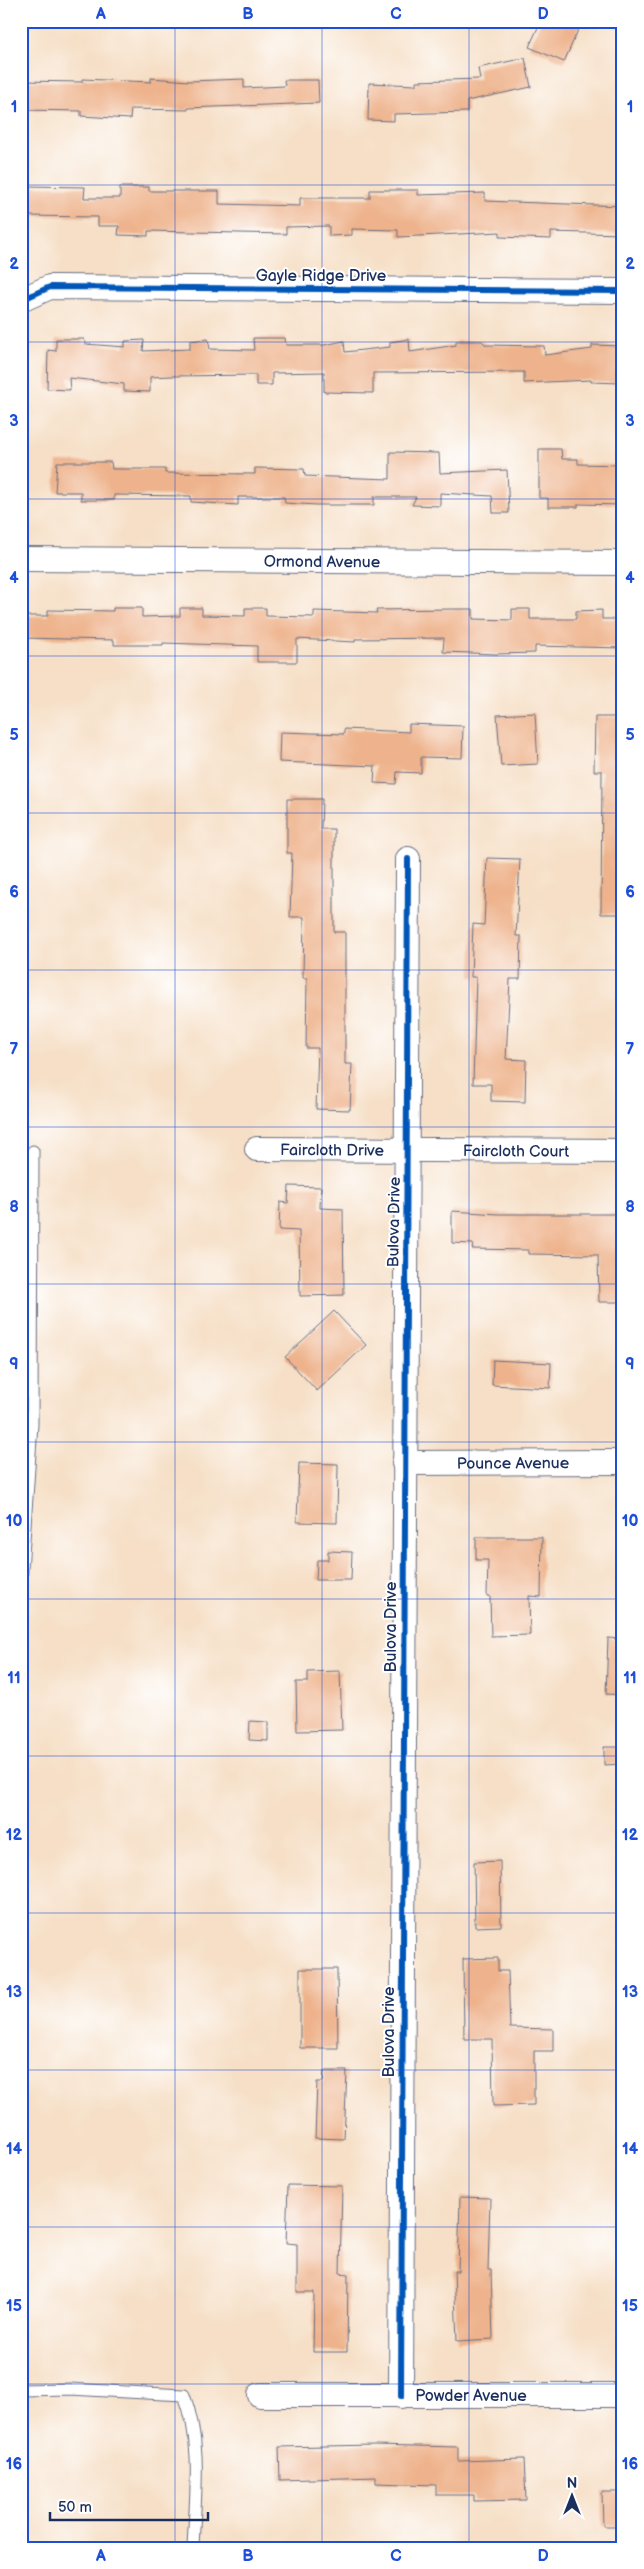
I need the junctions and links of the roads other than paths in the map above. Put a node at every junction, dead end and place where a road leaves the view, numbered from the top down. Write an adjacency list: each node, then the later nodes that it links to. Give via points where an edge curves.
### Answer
1 (623, 291): 2 (street, Gayle Ridge Drive, via 50,287)
2 (21, 300)
3 (21, 559): 4 (street, Ormond Avenue)
4 (623, 563)
5 (408, 859): 7 (street, Bulova Drive)
6 (257, 1149): 7 (street, Faircloth Drive)
7 (408, 1149): 9 (street, Faircloth Court); 11 (street, Bulova Drive)
8 (33, 1151): 12 (lane, via 32,1424)
9 (623, 1151)
10 (623, 1462): 11 (street, Pounce Avenue)
11 (404, 1463): 15 (street, Bulova Drive)
12 (21, 1584)
13 (21, 2390): 17 (lane, via 184,2395 197,2440)
14 (260, 2395): 15 (street, Powder Avenue)
15 (401, 2396): 16 (street, Powder Avenue)
16 (623, 2396)
17 (193, 2548)

